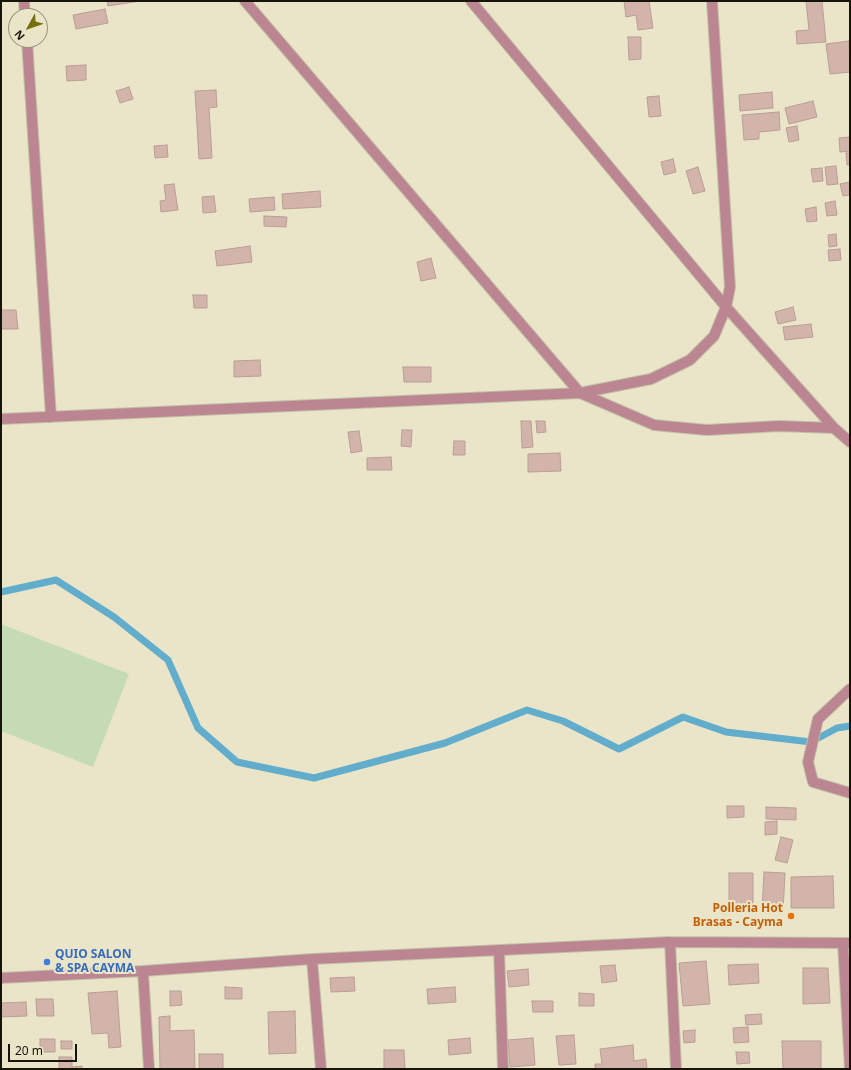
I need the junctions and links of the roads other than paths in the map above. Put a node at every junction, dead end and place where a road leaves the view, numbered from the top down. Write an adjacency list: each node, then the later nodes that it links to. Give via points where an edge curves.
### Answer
1 (245, 1): 6 (street)
2 (471, 1): 5 (street)
3 (712, 1): 5 (street, via 730,287)
4 (28, 48): 7 (street)
5 (726, 307): 6 (street, via 714,336 690,360 651,379); 9 (street)
6 (580, 394): 7 (street); 9 (street, via 654,426 707,430 779,426)
7 (51, 417): 8 (street)
8 (1, 419)
9 (834, 428): 10 (street)
10 (850, 442)
11 (850, 689): 12 (street, via 818,719 808,762 813,782)
12 (850, 793)
13 (670, 942): 14 (street); 15 (street); 22 (street)
14 (847, 943): 23 (street)
15 (499, 950): 16 (street); 21 (street)
16 (312, 959): 17 (street); 20 (street)
17 (143, 971): 18 (street); 19 (street)
18 (1, 978)
19 (149, 1069)
20 (321, 1069)
21 (503, 1069)
22 (676, 1069)
23 (850, 1069)

